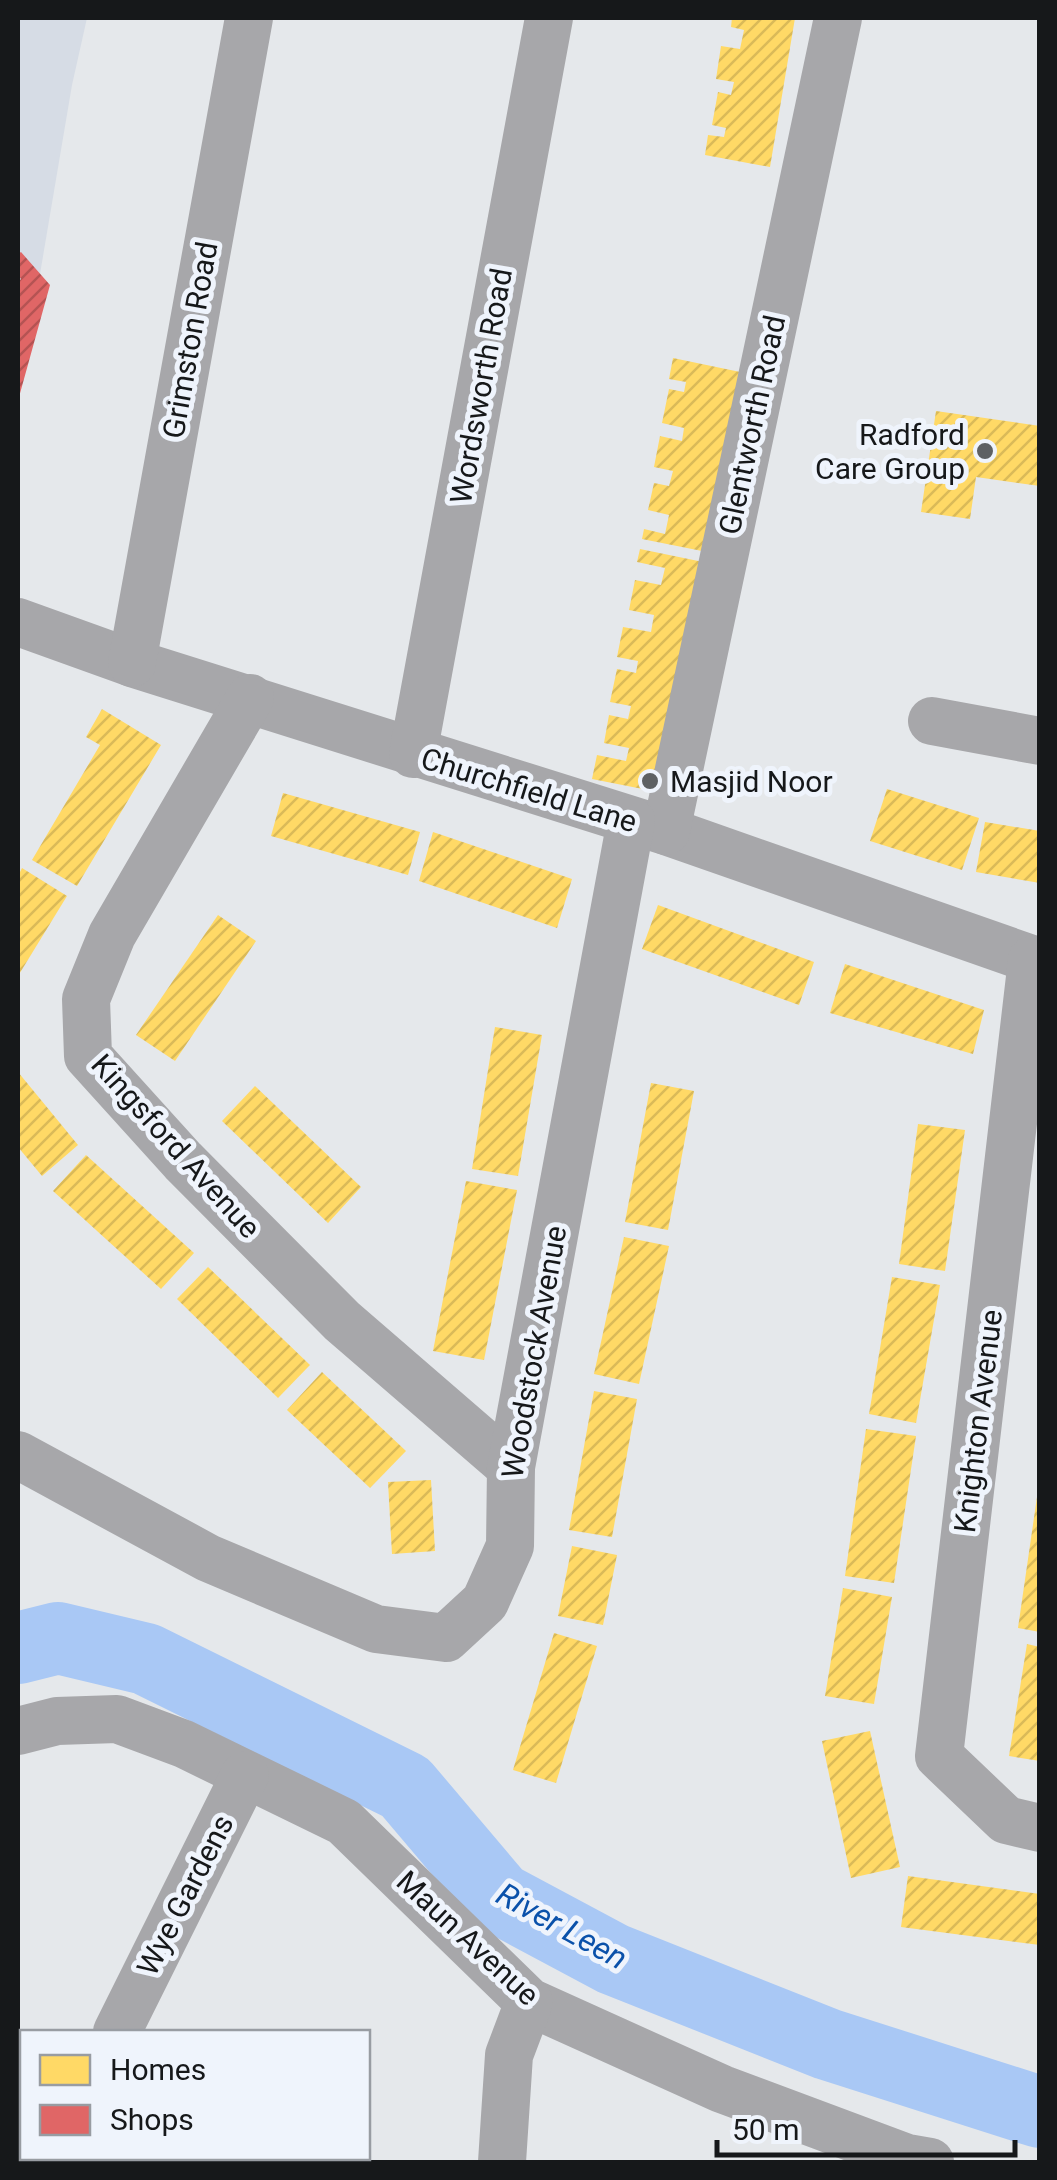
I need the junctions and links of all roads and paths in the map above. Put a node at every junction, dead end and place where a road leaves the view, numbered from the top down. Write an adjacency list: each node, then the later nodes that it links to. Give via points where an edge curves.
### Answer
1 (250, 18): 5 (street, Grimston Road)
2 (549, 18): 9 (street, Wordsworth Road)
3 (838, 18): 10 (street, Glentworth Road)
4 (18, 622): 5 (street, Churchfield Lane)
5 (132, 664): 6 (street, Churchfield Lane)
6 (250, 698): 9 (street, Churchfield Lane); 13 (street, Kingsford Avenue, via 112,936 86,999 88,1056 342,1321)
7 (932, 721): 8 (street)
8 (1040, 741)
9 (414, 754): 10 (street, Churchfield Lane)
10 (648, 826): 11 (street, Churchfield Lane); 13 (street, Woodstock Avenue)
11 (1036, 961): 16 (street, Knighton Avenue, via 939,1756 1006,1820)
12 (18, 1455): 13 (street, Woodstock Avenue, via 225,1565 376,1629 446,1638 485,1602 510,1546)
13 (510, 1466)
14 (18, 1731): 15 (street, Maun Avenue, via 116,1719)
15 (245, 1775): 17 (street, Maun Avenue, via 344,1822); 18 (street, Wye Gardens)
16 (1040, 1828)
17 (529, 2002): 19 (street, via 509,2055); 20 (street, Maun Avenue, via 722,2089)
18 (112, 2015)
19 (502, 2162)
20 (930, 2162)

